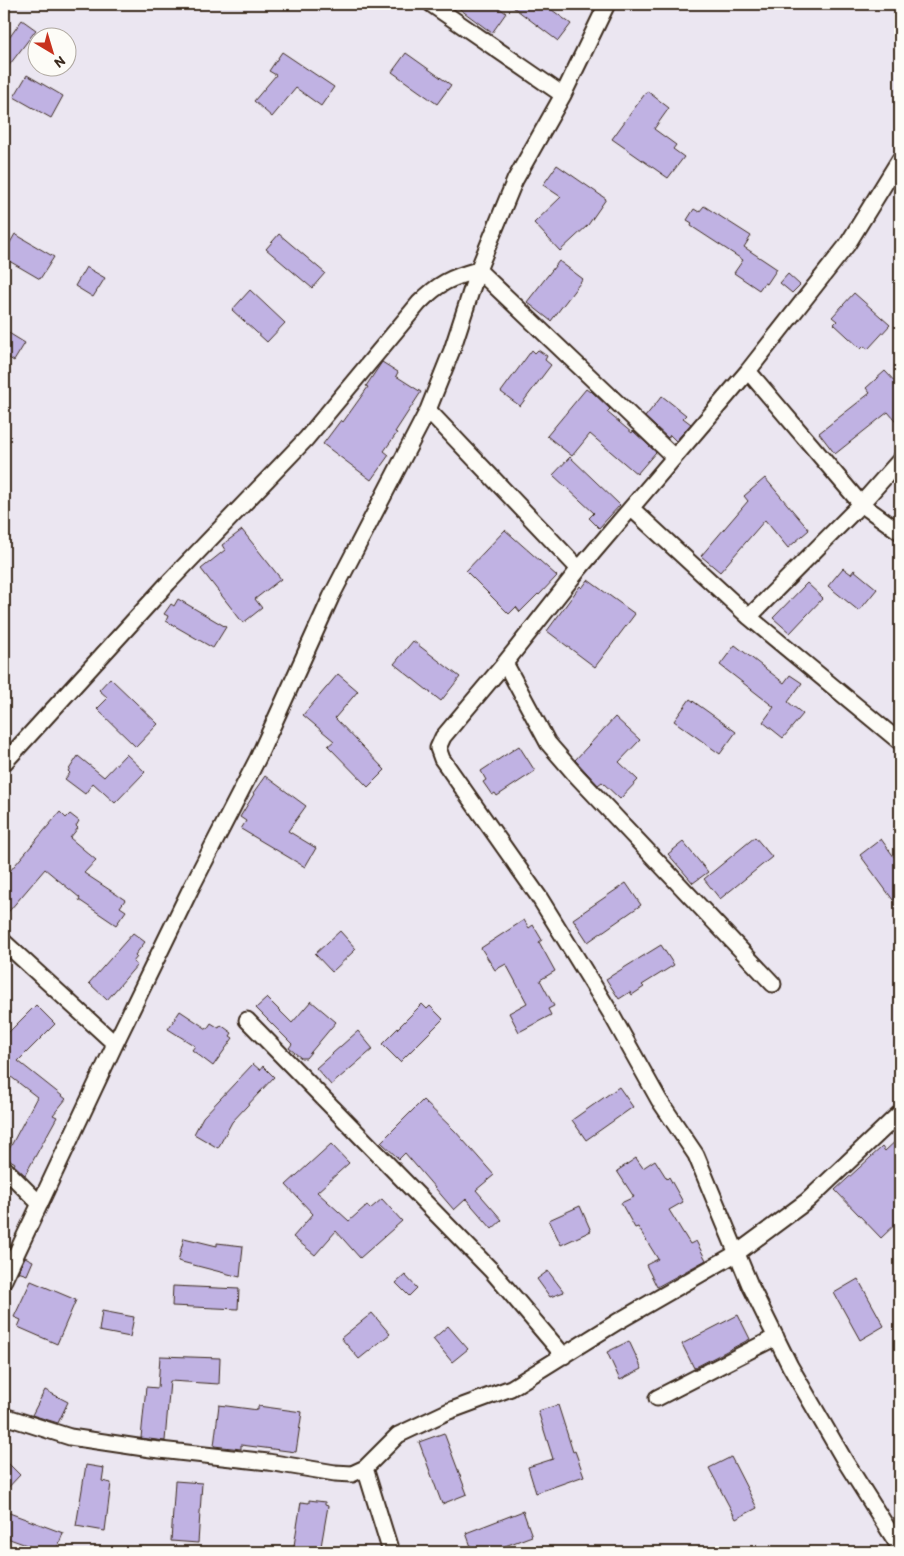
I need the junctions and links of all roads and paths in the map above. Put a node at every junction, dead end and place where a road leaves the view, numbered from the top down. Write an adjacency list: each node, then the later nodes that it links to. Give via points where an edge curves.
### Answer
1 (431, 4): 3 (street)
2 (607, 4): 3 (street)
3 (563, 95): 5 (street, via 515,180)
4 (900, 159): 6 (street, via 847,245)
5 (478, 270): 7 (street); 8 (street); 17 (street, via 452,278 418,303 306,439)
6 (748, 371): 8 (street); 10 (street)
7 (428, 410): 13 (street); 21 (street, via 331,597 258,758)
8 (674, 457): 11 (street)
9 (900, 460): 10 (street)
10 (861, 504): 12 (street); 14 (street)
11 (631, 508): 13 (street); 14 (street)
12 (900, 532)
13 (579, 569): 15 (street)
14 (749, 617): 16 (street)
15 (505, 663): 19 (street, via 548,743); 25 (street, via 443,737 438,748 442,759 539,897 610,1012 659,1100 696,1155)
16 (900, 742)
17 (6, 757)
18 (4, 942): 21 (street)
19 (773, 984)
20 (247, 1020): 28 (street, via 491,1270)
21 (115, 1044): 24 (street)
22 (900, 1113): 25 (street, via 806,1201)
23 (4, 1168): 24 (street)
24 (40, 1204): 26 (street)
25 (737, 1253): 27 (street); 28 (street)
26 (4, 1280)
27 (776, 1337): 29 (street); 32 (street, via 845,1461)
28 (564, 1356): 31 (street, via 511,1388 449,1411 398,1435)
29 (657, 1398)
30 (4, 1416): 31 (street, via 70,1437 151,1449 336,1473 352,1474)
31 (365, 1468): 33 (street)
32 (900, 1548)
33 (391, 1552)

